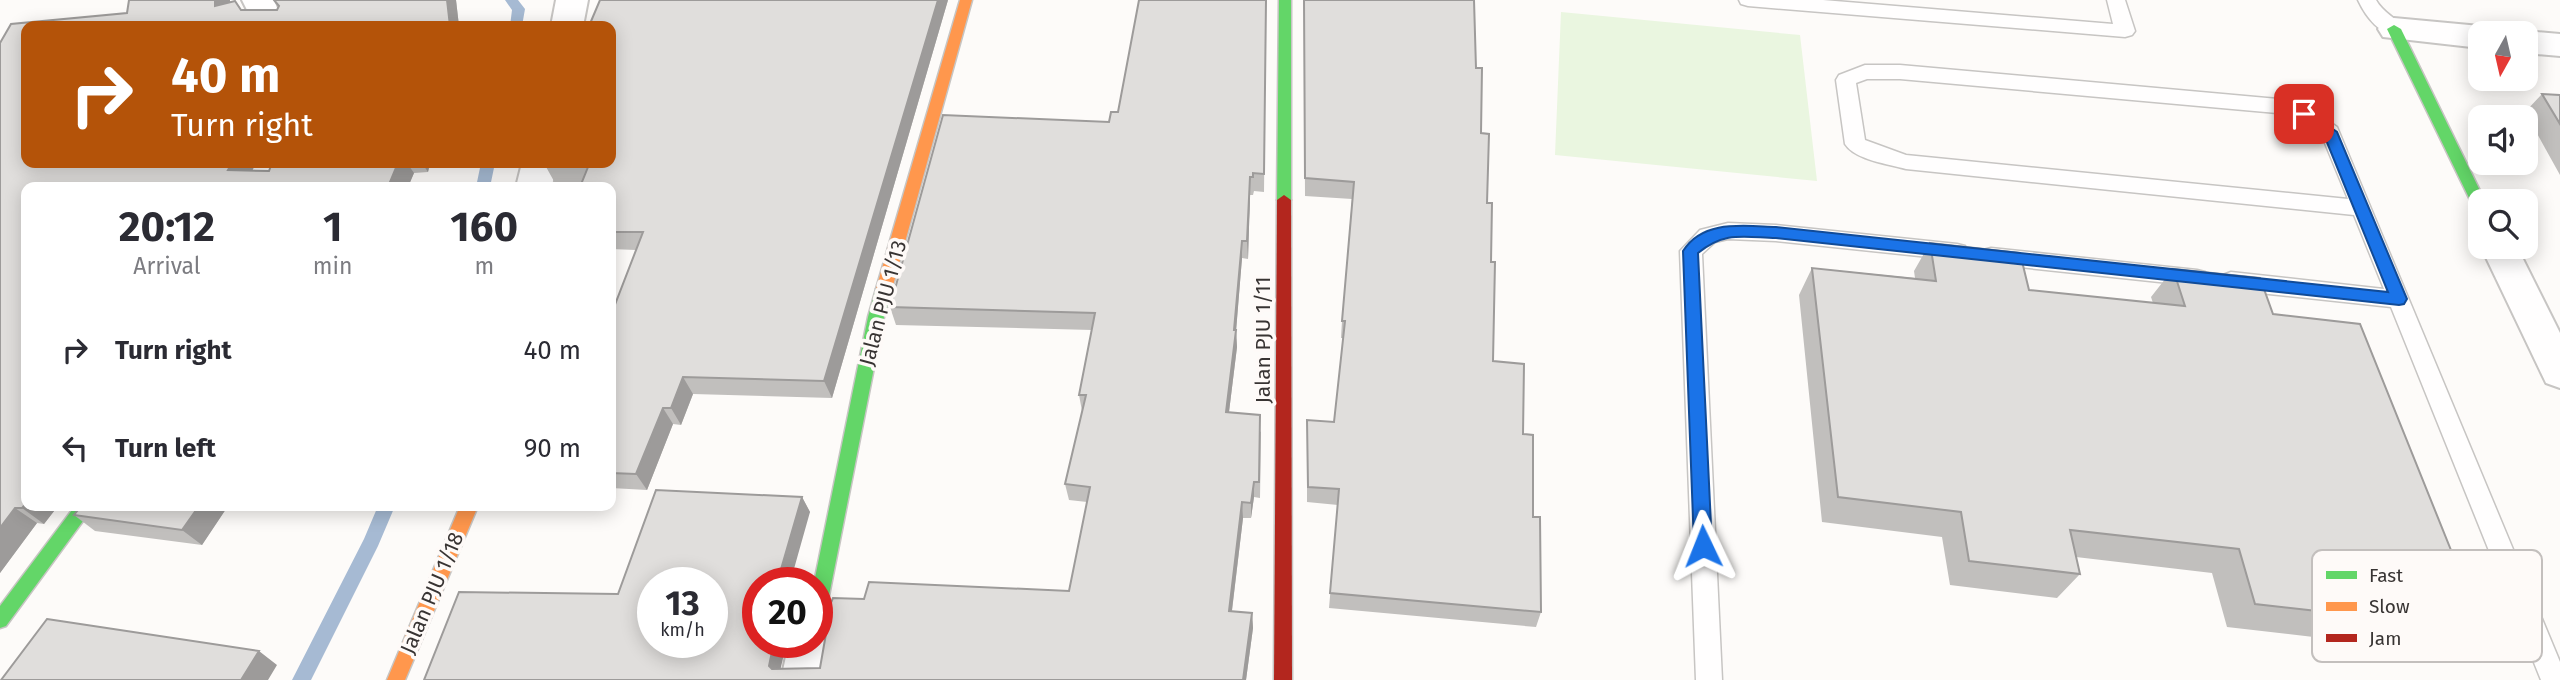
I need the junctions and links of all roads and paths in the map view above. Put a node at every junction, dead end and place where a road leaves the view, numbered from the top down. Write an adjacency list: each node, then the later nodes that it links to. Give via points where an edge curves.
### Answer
1 (258, 0): 8 (street)
2 (572, 0): 9 (street)
3 (966, 0): 22 (street, Jalan PJU 1/13, via 876,317)
4 (1285, 0): 28 (street, Jalan PJU 1/11)
5 (1748, 0): 6 (lane, via 2125,31)
6 (2116, 0)
7 (2367, 0): 10 (lane, via 2374,14)
8 (268, 21)
9 (568, 21)
10 (2394, 29): 11 (street); 14 (street)
11 (2468, 36)
12 (2538, 43): 13 (street)
13 (2560, 45)
14 (2472, 189)
15 (2362, 208): 15 (lane, via 1906,162 1856,144 1846,80 1865,72 1899,72 2278,106 2304,114 2330,132); 17 (lane)
16 (2505, 259): 18 (street)
17 (2399, 299): 21 (lane); 29 (lane, via 1776,233 1728,231 1709,236 1690,251)
18 (2555, 352)
19 (81, 511): 23 (street)
20 (466, 511): 26 (street, Jalan PJU 1/18)
21 (2501, 550)
22 (826, 567)
23 (0, 620)
24 (2542, 651): 30 (lane)
25 (808, 658): 27 (street)
26 (396, 680)
27 (803, 680)
28 (1283, 680)
29 (1709, 680)
30 (2554, 680)

